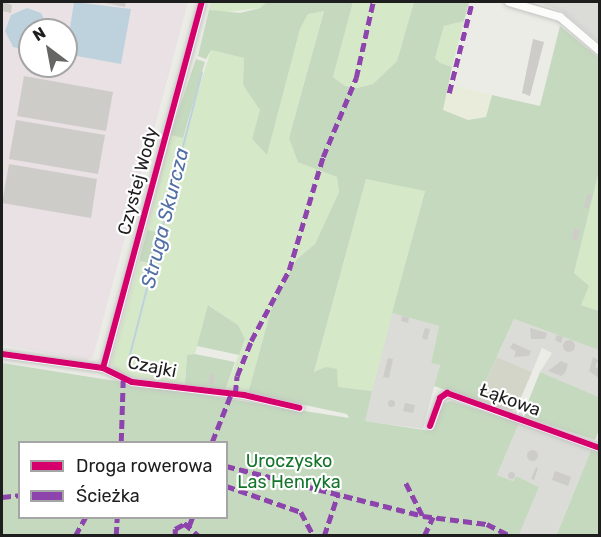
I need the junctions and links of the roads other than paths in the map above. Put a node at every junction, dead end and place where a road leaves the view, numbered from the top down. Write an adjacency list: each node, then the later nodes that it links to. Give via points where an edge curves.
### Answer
1 (202, 2): 6 (street, Czystej Wody)
2 (509, 2): 3 (street)
3 (535, 5): 4 (street, via 560,17)
4 (600, 51)
5 (2, 354): 6 (street, Czajki)
6 (103, 368): 7 (street, Czajki, via 132,382 244,395)
7 (300, 408)
8 (430, 426): 9 (street, Łąkowa, via 440,398 447,393)
9 (600, 448)

